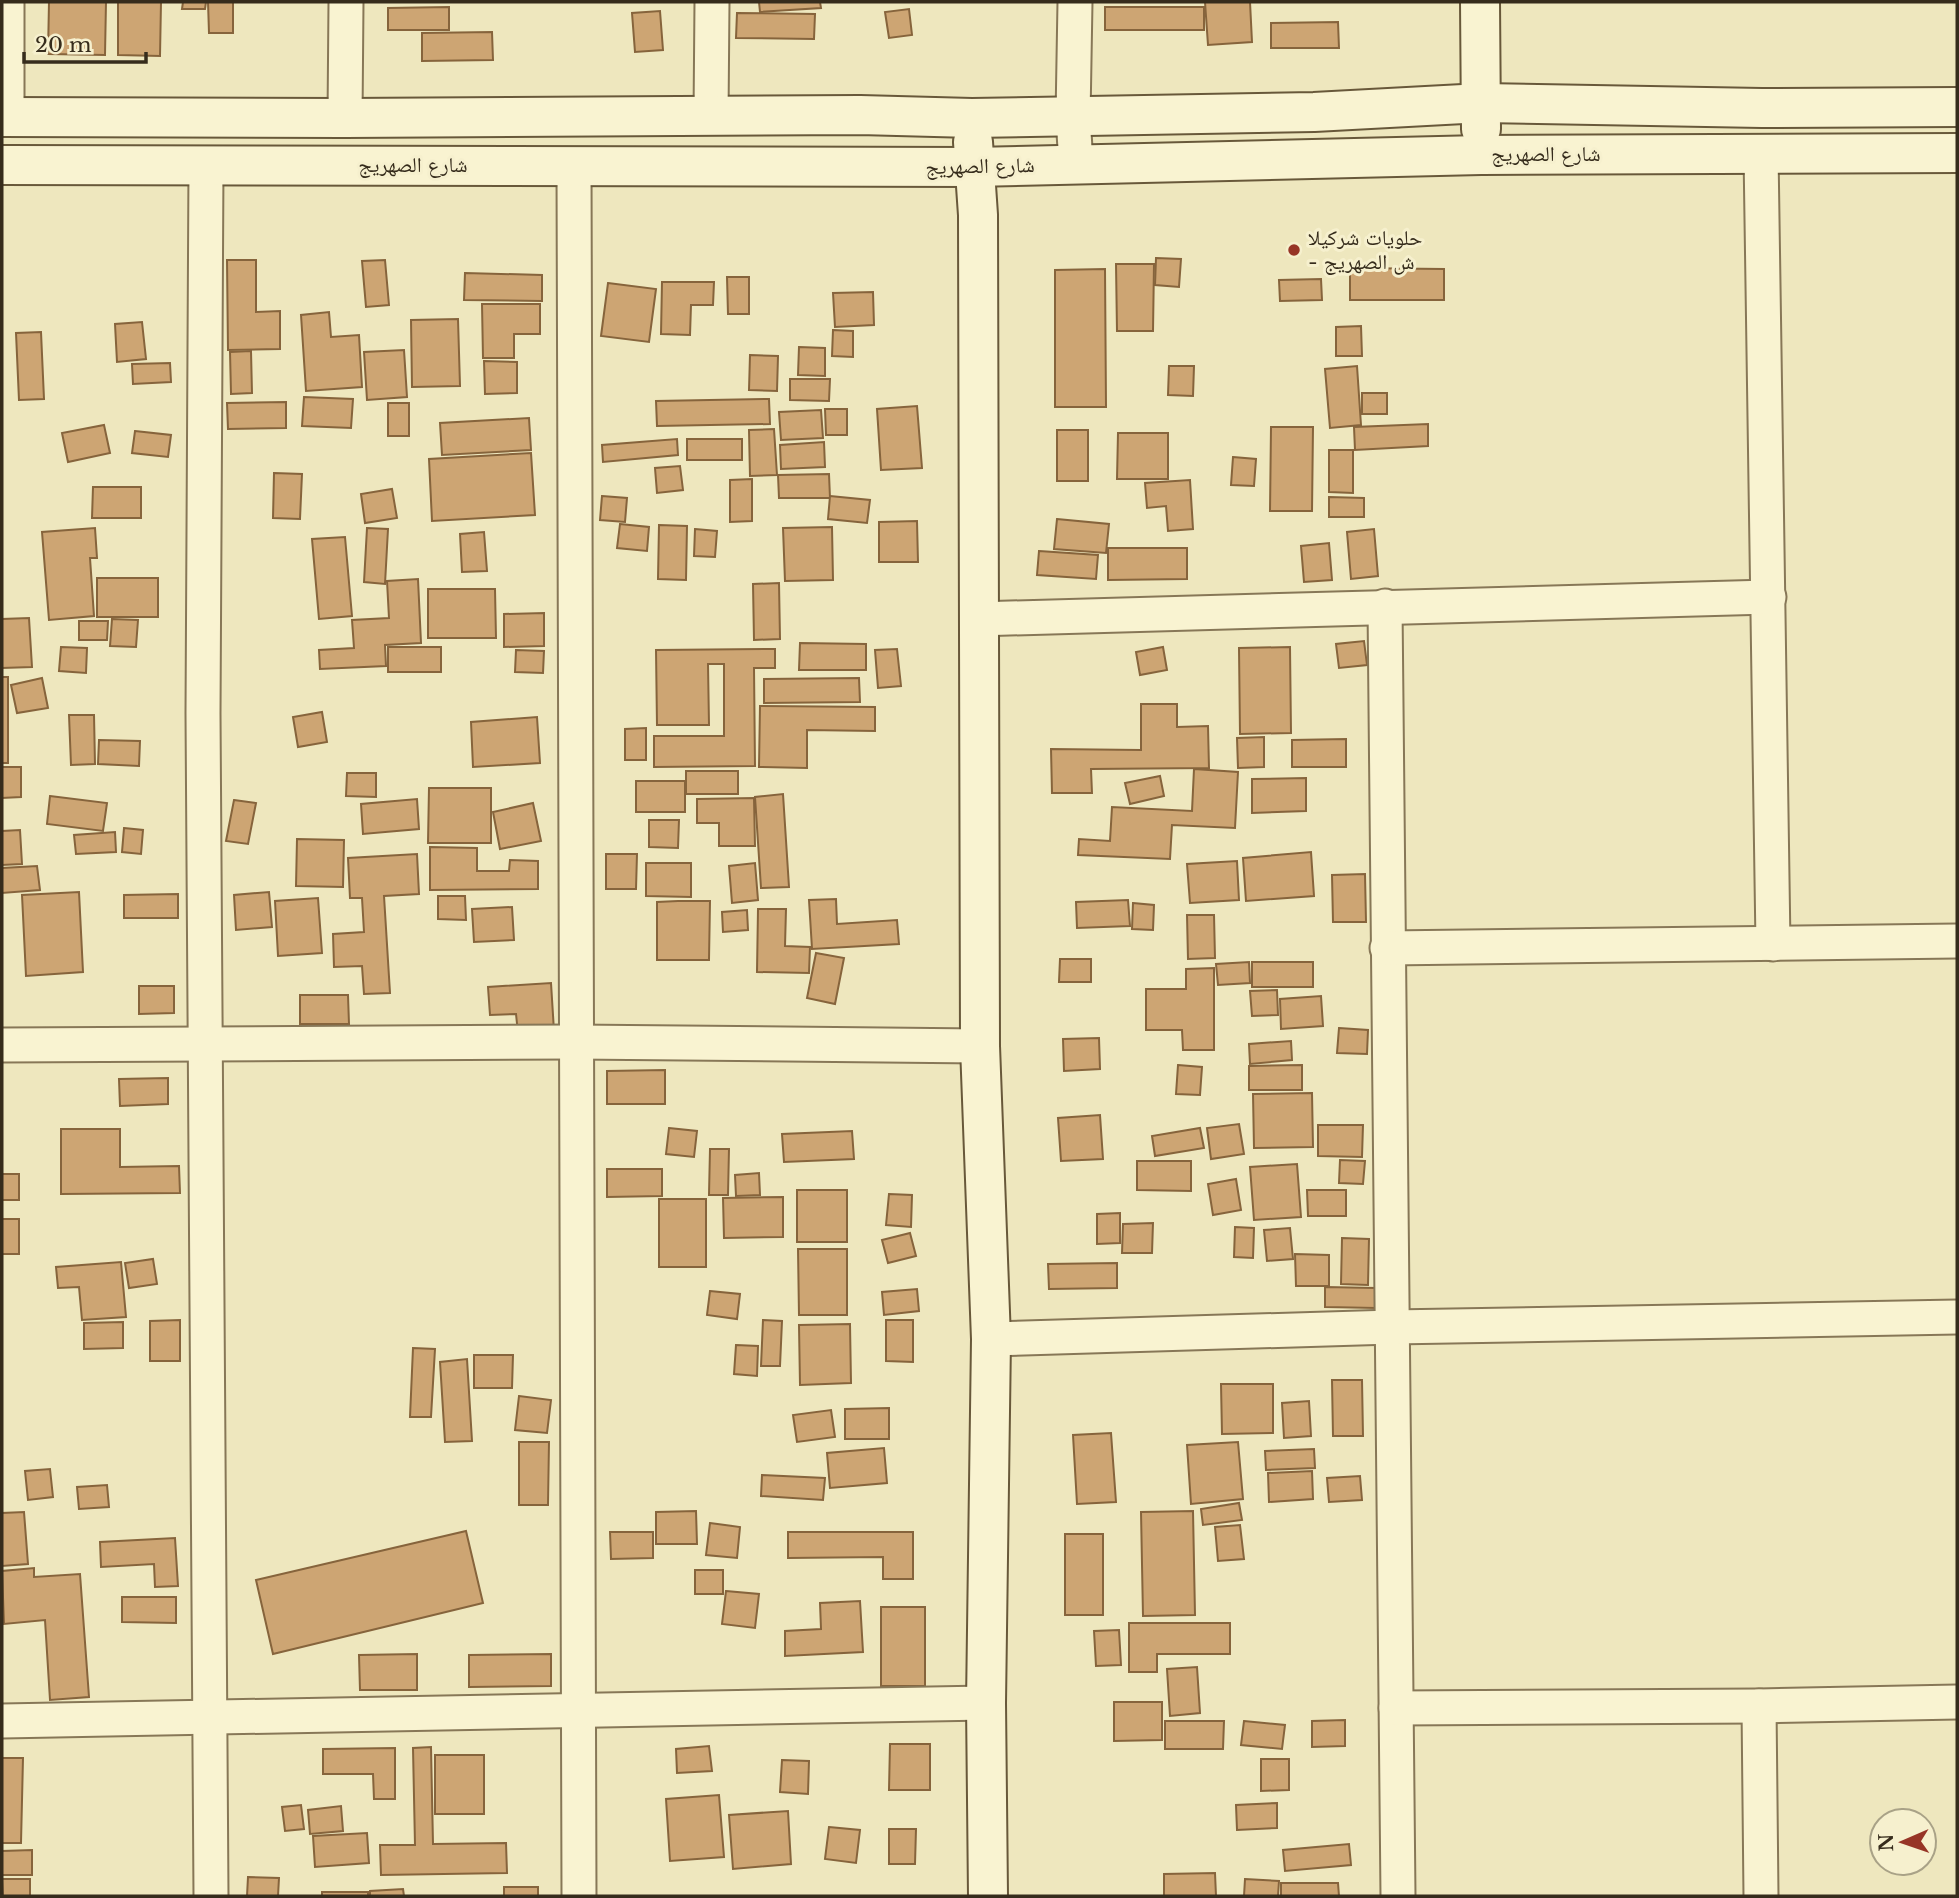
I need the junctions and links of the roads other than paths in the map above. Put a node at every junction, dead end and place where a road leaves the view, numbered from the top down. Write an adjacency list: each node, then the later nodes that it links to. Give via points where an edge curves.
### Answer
1 (7, 2): 9 (street)
2 (346, 2): 11 (street)
3 (712, 2): 8 (street)
4 (1075, 2): 10 (street)
5 (1480, 2): 6 (main road)
6 (1482, 103): 7 (main road); 10 (main road); 15 (main road)
7 (1957, 107)
8 (711, 116): 11 (main road); 12 (main road)
9 (4, 117): 11 (main road)
10 (1073, 117): 12 (main road); 16 (street)
11 (345, 118)
12 (972, 118): 20 (main road)
13 (1761, 153): 14 (main road, شارع الصهريج); 15 (main road, شارع الصهريج); 21 (street)
14 (1957, 153)
15 (1481, 155): 16 (main road, شارع الصهريج)
16 (1076, 164): 20 (main road, شارع الصهريج)
17 (2, 165): 18 (main road, شارع الصهريج)
18 (206, 166): 19 (main road, شارع الصهريج); 27 (street)
19 (573, 166): 20 (main road, شارع الصهريج); 28 (street)
20 (973, 167): 23 (main road, via 978,215)
21 (1769, 597): 22 (street); 25 (street)
22 (1385, 606): 23 (street); 26 (street)
23 (977, 619): 30 (main road)
24 (1957, 941): 25 (street)
25 (1773, 944): 26 (street)
26 (1387, 948): 32 (street)
27 (206, 1042): 28 (street); 29 (street); 39 (street)
28 (575, 1042): 30 (street); 38 (street)
29 (2, 1045)
30 (980, 1046): 33 (main road)
31 (1957, 1317): 32 (street)
32 (1392, 1327): 33 (street); 37 (street)
33 (991, 1339): 35 (main road)
34 (1957, 1702): 36 (street)
35 (986, 1703): 38 (street); 43 (main road)
36 (1759, 1706): 37 (street); 45 (street)
37 (1396, 1708): 44 (street)
38 (580, 1709): 39 (street); 42 (street)
39 (209, 1717): 40 (street); 41 (street)
40 (2, 1721)
41 (211, 1896)
42 (579, 1896)
43 (988, 1896)
44 (1398, 1896)
45 (1761, 1896)

